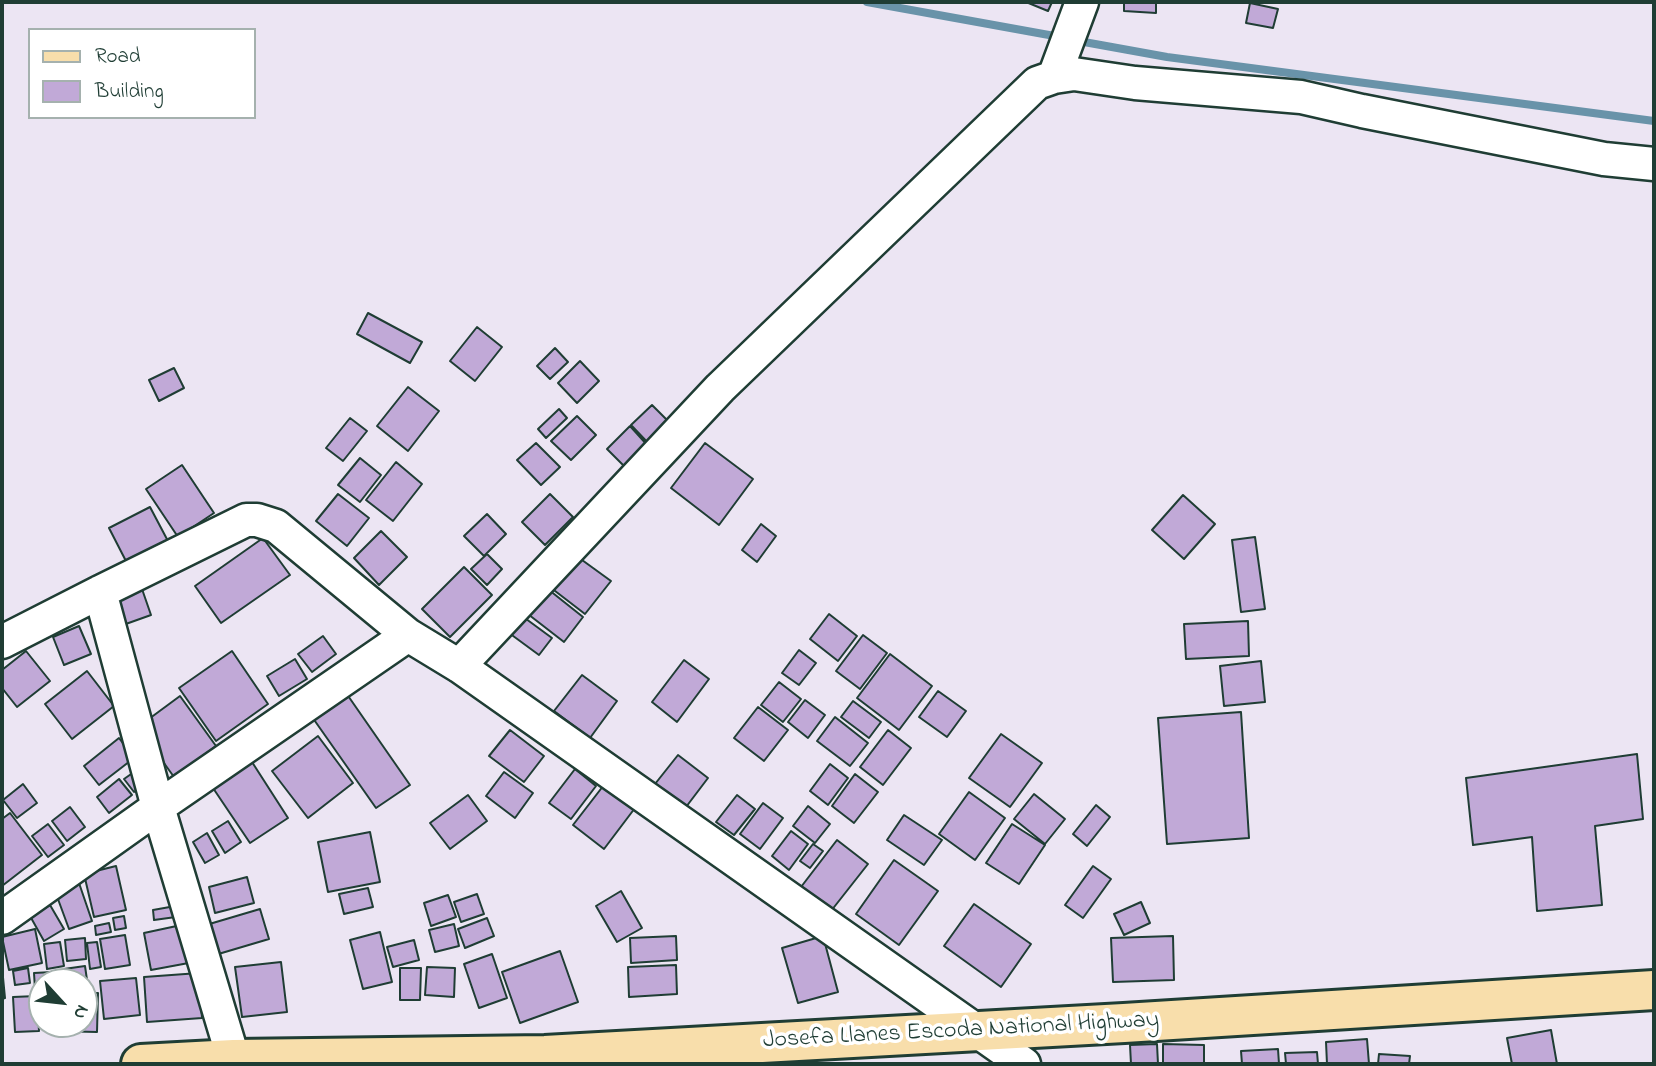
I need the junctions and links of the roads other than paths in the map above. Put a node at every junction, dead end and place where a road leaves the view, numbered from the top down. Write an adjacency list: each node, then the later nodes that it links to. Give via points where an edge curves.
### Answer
1 (1078, 13): 2 (street)
2 (1057, 69): 3 (street, via 1135,83 1301,97 1604,159); 7 (street, via 1028,91 720,388)
3 (1654, 164)
4 (100, 592): 5 (street, via 246,520 257,520 276,526); 6 (street); 8 (street)
5 (408, 635): 7 (street); 8 (street)
6 (2, 642)
7 (460, 666): 11 (street)
8 (158, 807): 9 (street); 12 (street)
9 (2, 918)
10 (1654, 990): 11 (main road, Josefa Llanes Escoda National Highway)
11 (975, 1031): 12 (main road, Josefa Llanes Escoda National Highway, via 545,1055); 14 (street)
12 (234, 1061): 13 (main road, Josefa Llanes Escoda National Highway)
13 (141, 1064)
14 (1024, 1064)

